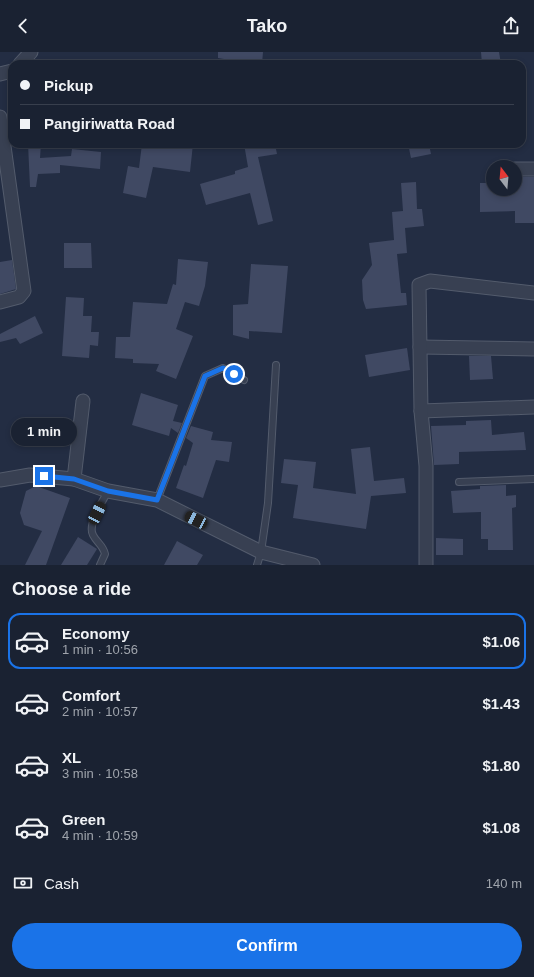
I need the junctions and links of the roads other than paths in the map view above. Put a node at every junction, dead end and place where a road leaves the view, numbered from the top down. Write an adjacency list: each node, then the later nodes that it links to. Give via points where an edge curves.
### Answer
1 (0, 117): 5 (street, via 24,291 19,297)
2 (522, 169): 3 (street)
3 (534, 169)
4 (534, 293): 6 (street, via 430,281 419,285)
5 (0, 302)
6 (420, 347): 7 (street); 12 (street)
7 (534, 349)
8 (276, 365): 19 (lane, via 268,503)
9 (244, 380): 18 (lane, via 223,368 205,376)
10 (82, 401): 13 (street)
11 (534, 407): 12 (street)
12 (421, 412): 23 (street, via 426,466)
13 (74, 479): 15 (street, via 30,475); 17 (street)
14 (534, 479): 16 (lane)
15 (0, 480)
16 (459, 482)
17 (108, 491): 18 (street); 21 (lane, via 91,530 105,554)
18 (157, 500): 19 (street)
19 (261, 552): 20 (street); 22 (lane)
20 (309, 564)
21 (100, 565)
22 (257, 565)
23 (426, 565)

